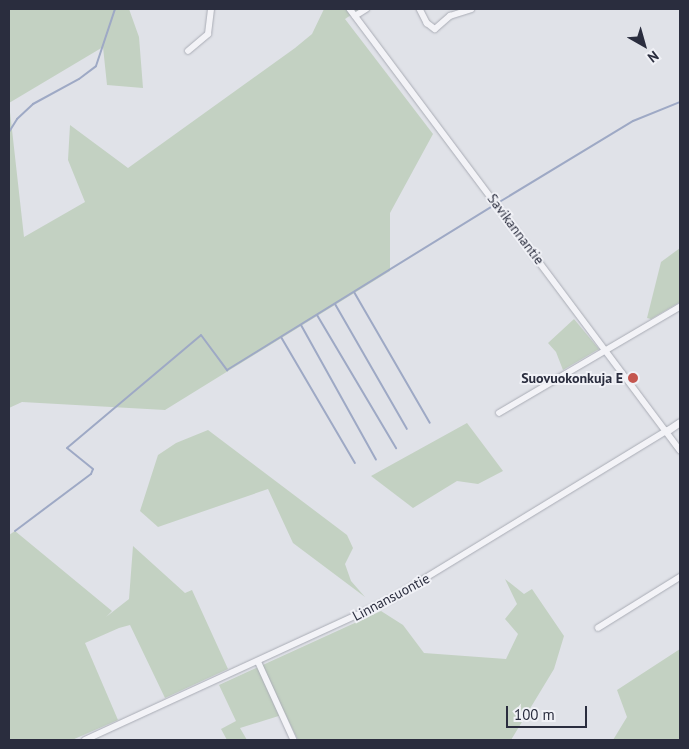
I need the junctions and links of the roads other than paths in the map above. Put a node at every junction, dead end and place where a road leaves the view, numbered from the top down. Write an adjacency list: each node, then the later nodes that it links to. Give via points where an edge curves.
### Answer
1 (211, 9): 7 (street, via 208,34)
2 (350, 9): 6 (street, Savikannantie)
3 (366, 9): 6 (street)
4 (420, 9): 5 (street, via 427,23 435,29 450,16)
5 (471, 9)
6 (355, 16): 9 (street, Savikannantie)
7 (188, 51)
8 (680, 307): 9 (street)
9 (607, 350): 10 (street); 12 (street, Savikannantie)
10 (499, 413)
11 (680, 422): 12 (street, Linnansuontie)
12 (668, 430): 13 (street, Savikannantie); 16 (street, Linnansuontie, via 423,582)
13 (680, 450)
14 (680, 576): 15 (street)
15 (598, 628)
16 (258, 661): 17 (street, Linnansuontie); 18 (street)
17 (85, 740)
18 (294, 740)

